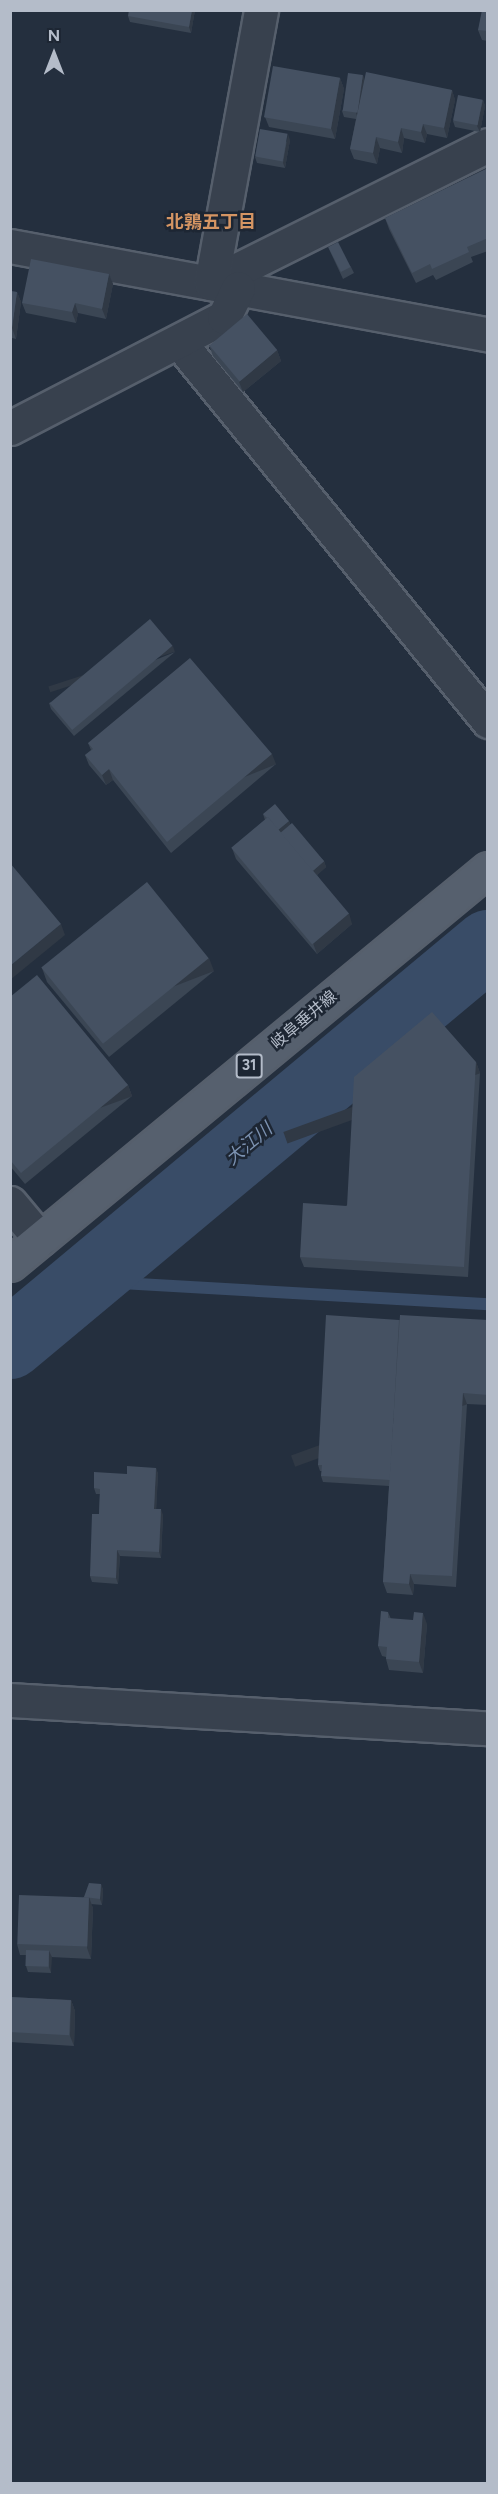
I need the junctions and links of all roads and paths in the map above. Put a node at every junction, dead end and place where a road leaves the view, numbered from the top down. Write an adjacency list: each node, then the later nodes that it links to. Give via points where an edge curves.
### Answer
1 (261, 10): 4 (street)
2 (488, 145): 4 (street)
3 (10, 246): 4 (street)
4 (224, 285): 5 (street); 6 (street, via 224,317)
5 (488, 335)
6 (180, 343): 7 (street); 8 (street)
7 (10, 428)
8 (488, 721)
9 (488, 869): 11 (main road, 岐阜垂井線 / 31)
10 (10, 1203): 11 (street)
11 (40, 1239): 12 (main road, 岐阜垂井線 / 31)
12 (10, 1264)
13 (10, 1700): 14 (street)
14 (488, 1728)

